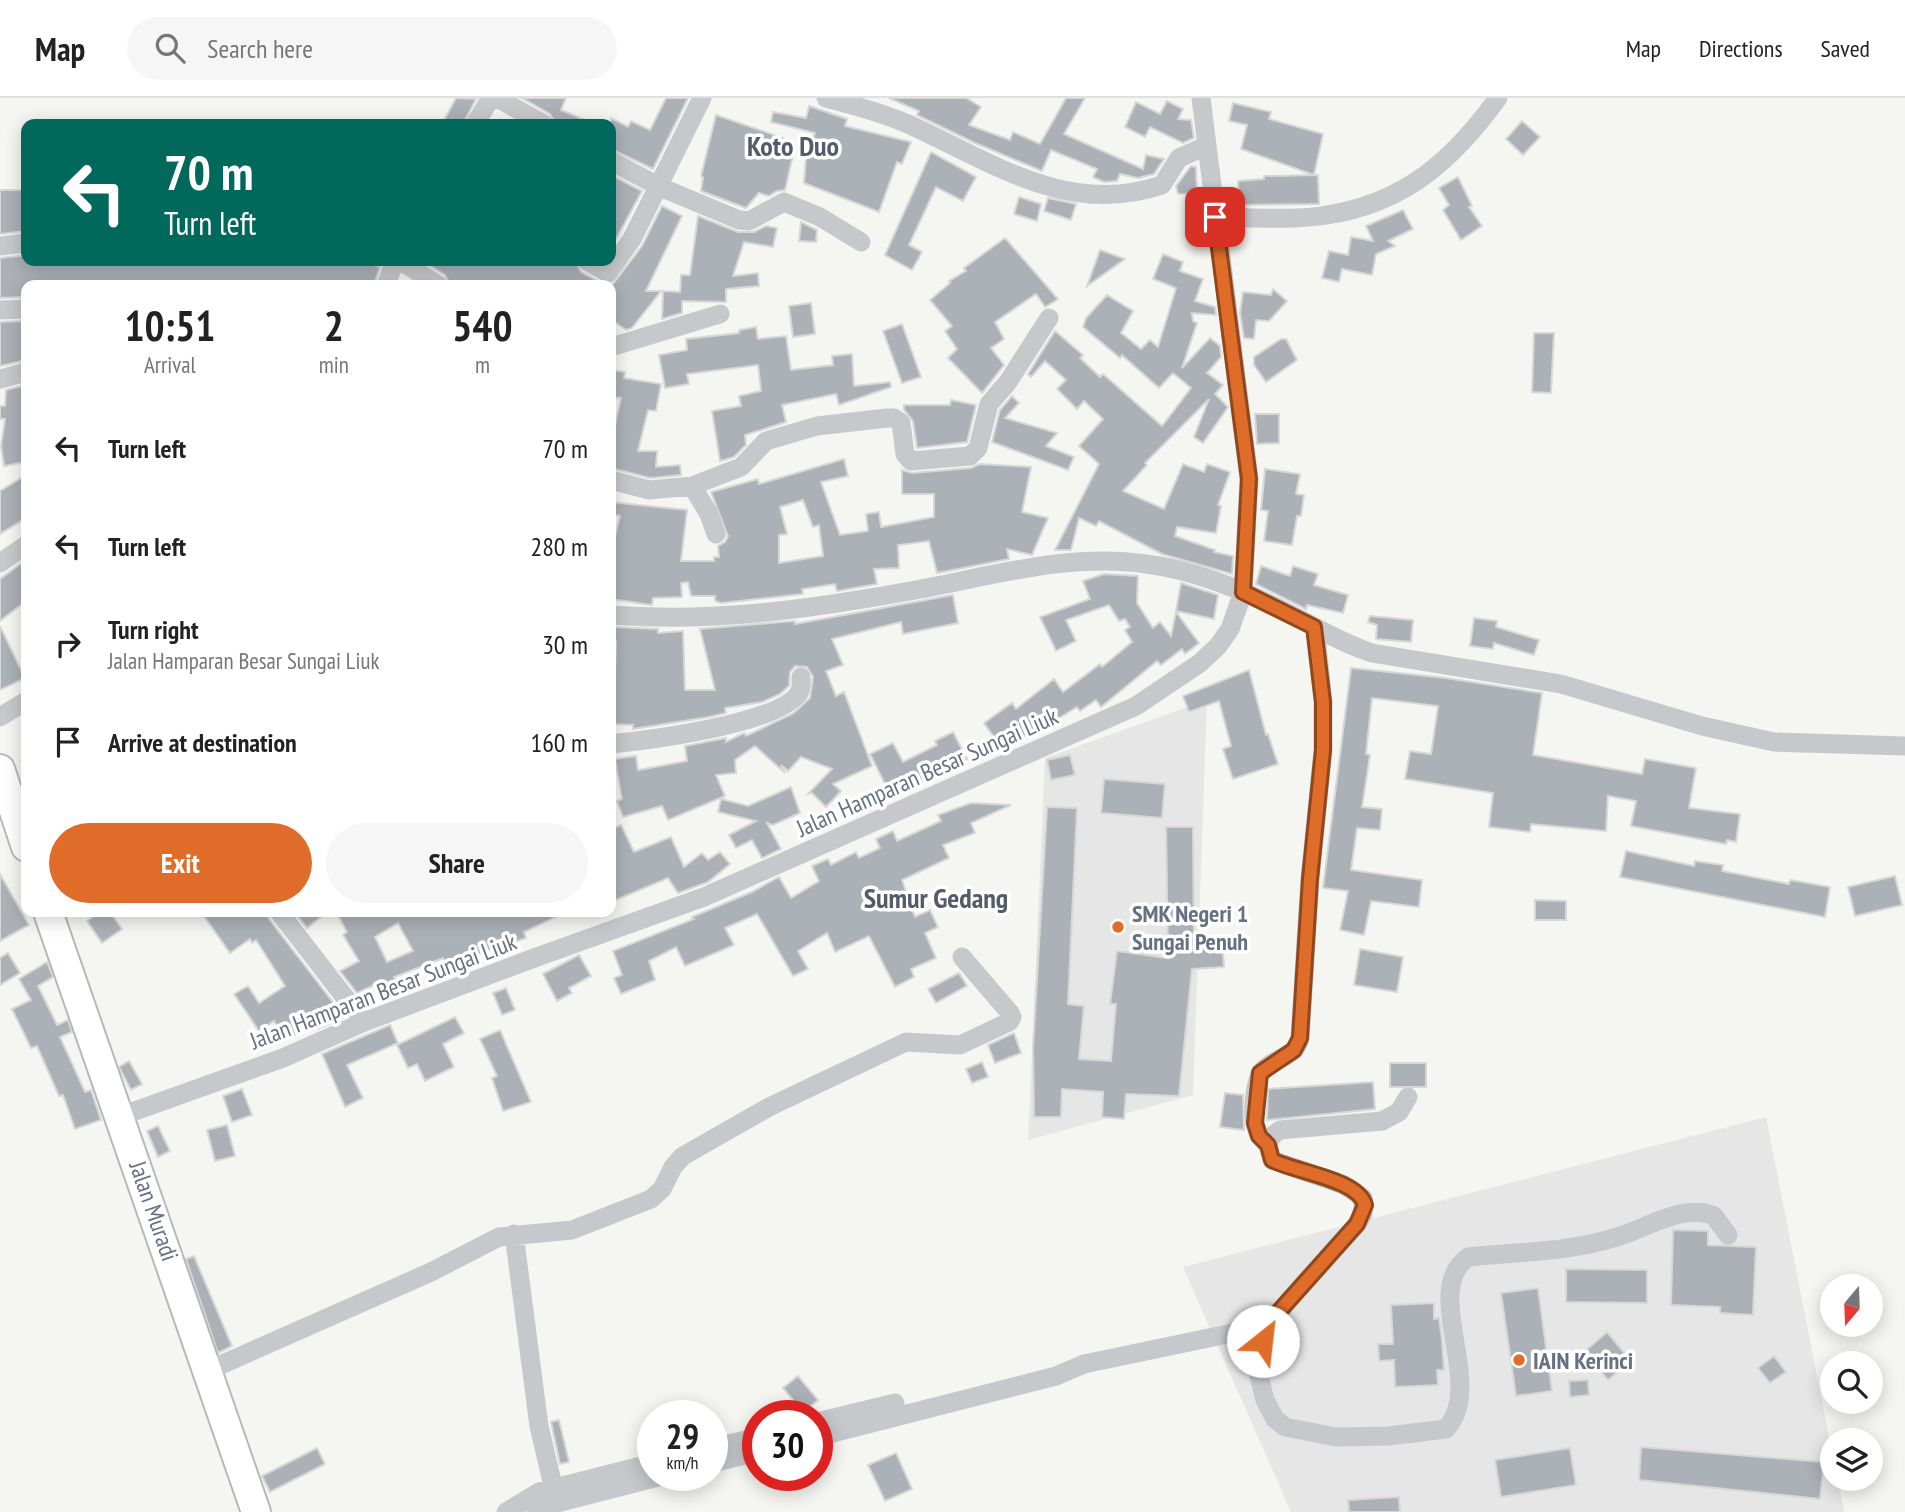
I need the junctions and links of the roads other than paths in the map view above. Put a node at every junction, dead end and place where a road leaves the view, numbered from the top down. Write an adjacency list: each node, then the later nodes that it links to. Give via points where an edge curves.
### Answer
1 (491, 98): 7 (street)
2 (497, 98): 8 (street)
3 (702, 98): 11 (street)
4 (826, 98): 9 (street, via 905,123 1046,188 1073,193 1125,196 1162,185 1179,158)
5 (1201, 98): 9 (street, Jalan Hamparan Besar Sungai Liuk)
6 (1498, 98): 12 (street, via 1457,149 1429,175 1396,194 1326,215)
7 (478, 119)
8 (535, 119)
9 (1206, 146): 12 (street, Jalan Hamparan Besar Sungai Liuk)
10 (616, 164): 11 (street)
11 (660, 187): 13 (street, via 739,220 749,221 776,204 795,204); 16 (street)
12 (1215, 217): 31 (street, Jalan Hamparan Besar Sungai Liuk, via 1249,479)
13 (861, 243)
14 (21, 244): 15 (street)
15 (0, 246)
16 (616, 260)
17 (409, 266): 18 (street)
18 (430, 280)
19 (21, 309): 20 (street)
20 (0, 310)
21 (720, 314): 23 (street)
22 (1049, 318): 27 (street, via 989,404 978,448 970,456 911,461 905,454 901,424 894,418 875,419 817,426 766,441 741,467)
23 (616, 345)
24 (21, 373): 25 (street)
25 (0, 379)
26 (616, 481): 27 (street, via 649,490)
27 (692, 486): 28 (street)
28 (716, 534)
29 (21, 548): 30 (street)
30 (0, 563)
31 (1243, 592): 32 (street, via 1148,564 1107,560 1058,563 806,610); 33 (street); 44 (street, Jalan Hamparan Besar Sungai Liuk, via 1230,629 1218,646 1136,705 705,897)
32 (616, 615)
33 (1314, 627): 38 (street, via 1372,653 1561,684 1734,735 1774,742); 47 (street, via 1323,702 1323,750 1300,1038 1294,1050 1264,1068 1258,1080 1255,1123)
34 (801, 677): 37 (street, via 794,698 747,721)
35 (21, 704): 36 (street)
36 (0, 717)
37 (616, 743)
38 (1905, 746)
39 (0, 769): 40 (highway)
40 (21, 831)
41 (50, 917): 46 (highway, Jalan Muradi)
42 (283, 917): 44 (street)
43 (962, 957): 48 (street, via 1010,1013 1012,1020 1007,1024 960,1045 906,1042 769,1107 683,1156 651,1199 572,1230)
44 (364, 1022): 46 (street, Jalan Hamparan Besar Sungai Liuk, via 283,1058)
45 (1408, 1097): 47 (street, via 1399,1112 1382,1121 1280,1130)
46 (121, 1116): 52 (highway, Jalan Muradi)
47 (1268, 1145): 50 (street, via 1272,1160 1344,1185 1356,1191 1365,1205 1357,1224)
48 (514, 1234): 52 (street); 57 (street, via 539,1426)
49 (1728, 1236): 50 (street, via 1714,1216 1691,1211 1582,1245 1468,1257 1457,1265 1449,1283 1460,1394 1457,1418 1446,1429 1335,1437 1285,1427 1265,1400 1258,1372)
50 (1266, 1326): 51 (street)
51 (1084, 1364): 53 (street, via 1053,1364); 54 (street, via 1056,1376)
52 (207, 1371): 58 (highway, Jalan Muradi)
53 (833, 1418)
54 (833, 1433)
55 (637, 1468): 57 (street)
56 (637, 1480): 57 (street)
57 (555, 1496): 59 (street, via 539,1492); 60 (street)
58 (256, 1512)
59 (506, 1512)
60 (536, 1512)

